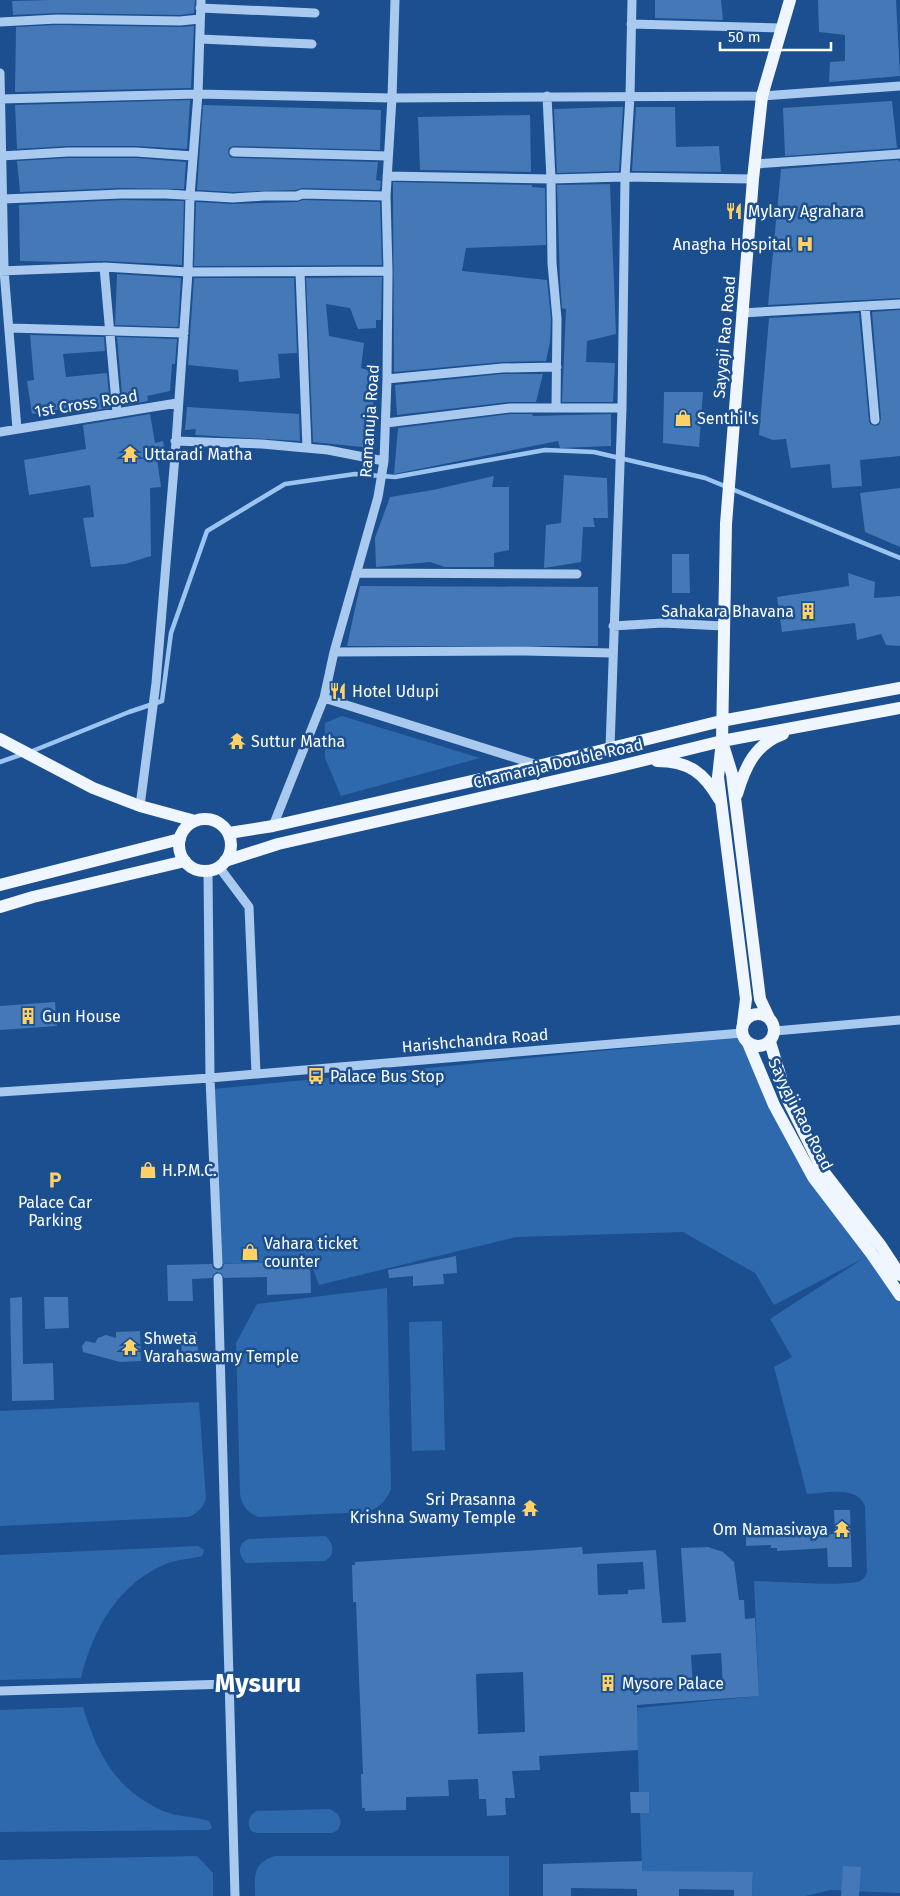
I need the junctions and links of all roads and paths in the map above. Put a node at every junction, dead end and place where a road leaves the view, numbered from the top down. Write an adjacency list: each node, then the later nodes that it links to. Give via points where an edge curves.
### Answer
1 (395, 0): 18 (street, Ramanuja Road)
2 (632, 0): 8 (street)
3 (790, 0): 9 (main road, Sayyaji Rao Road)
4 (201, 4): 5 (street); 6 (street)
5 (315, 13)
6 (200, 19): 7 (street); 10 (street)
7 (0, 22)
8 (631, 24): 9 (street); 16 (street)
9 (782, 28): 17 (main road, Sayyaji Rao Road)
10 (200, 39): 11 (street); 14 (street)
11 (312, 44)
12 (0, 73): 19 (street)
13 (900, 86): 17 (street)
14 (198, 94): 18 (street); 19 (street); 23 (street)
15 (547, 96): 16 (street); 18 (street); 28 (street)
16 (630, 96): 17 (street); 27 (street)
17 (762, 96): 25 (main road, Sayyaji Rao Road)
18 (392, 98): 24 (street, Ramanuja Road)
19 (1, 99): 22 (street)
20 (234, 152): 24 (street)
21 (900, 154): 25 (street)
22 (1, 156): 23 (street, via 116,152); 32 (street)
23 (193, 156): 30 (street)
24 (388, 156): 26 (street, Ramanuja Road)
25 (755, 164): 29 (main road, Sayyaji Rao Road)
26 (387, 176): 28 (street); 31 (street, Ramanuja Road)
27 (625, 177): 28 (street); 29 (street); 48 (street)
28 (551, 179): 44 (street)
29 (753, 179): 40 (main road, Sayyaji Rao Road)
30 (190, 196): 31 (street); 32 (street, via 121,194); 36 (street)
31 (386, 196): 35 (street, Ramanuja Road)
32 (4, 200): 34 (street)
33 (104, 267): 34 (street); 36 (street); 42 (street)
34 (2, 270): 41 (street)
35 (388, 271): 37 (street); 45 (street, Ramanuja Road)
36 (188, 272): 37 (street); 43 (street)
37 (300, 272): 55 (street)
38 (900, 304): 39 (street)
39 (865, 307): 40 (street); 50 (street)
40 (741, 313): 60 (main road, Sayyaji Rao Road, via 726,524)
41 (10, 328): 42 (street); 52 (street)
42 (110, 331): 43 (street); 49 (street)
43 (184, 333): 46 (street)
44 (557, 367): 45 (street, via 502,368); 47 (street)
45 (388, 378): 51 (street, Ramanuja Road)
46 (177, 403): 49 (street, 1st Cross Road); 54 (street)
47 (556, 408): 48 (street); 51 (street, via 510,408)
48 (622, 408): 59 (street)
49 (117, 413): 52 (street, 1st Cross Road)
50 (875, 420)
51 (386, 423): 56 (street, Ramanuja Road)
52 (17, 429): 53 (street, 1st Cross Road)
53 (0, 432)
54 (175, 441): 55 (street); 75 (street, via 156,683)
55 (307, 448): 56 (street)
56 (384, 461): 57 (street, Ramanuja Road, via 378,497)
57 (356, 573): 58 (street); 61 (street, Ramanuja Road)
58 (577, 574)
59 (613, 626): 60 (street, via 663,623); 62 (street)
60 (723, 626): 66 (main road, Sayyaji Rao Road)
61 (334, 652): 62 (street); 64 (street, Ramanuja Road)
62 (612, 653): 70 (street)
63 (900, 688): 66 (main road)
64 (324, 698): 72 (street); 77 (street, Ramanuja Road)
65 (900, 708): 67 (main road, Chamaraja Double Road)
66 (721, 722): 69 (main road, Sayyaji Rao Road); 70 (main road)
67 (809, 725): 69 (main road, Chamaraja Double Road); 73 (main road, via 779,735 762,745 751,760)
68 (0, 739): 75 (main road, via 93,788)
69 (722, 741): 71 (main road, Chamaraja Double Road); 73 (main road, Sayyaji Rao Road, via 732,774); 74 (main road, Sayyaji Rao Road, via 718,777)
70 (610, 748): 72 (main road)
71 (638, 762): 74 (main road, via 670,761 687,766 711,785); 81 (main road, Chamaraja Double Road, via 278,844)
72 (538, 766): 77 (main road)
73 (735, 801): 84 (main road, Sayyaji Rao Road, via 760,999)
74 (721, 804): 86 (main road, Sayyaji Rao Road, via 746,1000)
75 (140, 806): 76 (main road)
76 (195, 821): 78 (main road, via 214,820); 79 (main road, via 185,828)
77 (273, 826): 78 (main road)
78 (229, 833): 81 (main road, via 230,852)
79 (180, 839): 80 (main road); 82 (main road)
80 (185, 861): 81 (main road, via 199,870); 83 (main road)
81 (217, 866): 88 (street, via 249,907); 89 (street)
82 (0, 885)
83 (0, 907)
84 (769, 1018): 86 (main road, via 760,1013 750,1015); 87 (main road, via 773,1021)
85 (900, 1020): 87 (street)
86 (744, 1033): 87 (main road, via 759,1047); 88 (street, Harishchandra Road); 94 (main road, Sayyaji Rao Road, via 774,1105 813,1177)
87 (772, 1037): 92 (main road, Sayyaji Rao Road, via 787,1098 823,1171)
88 (256, 1073): 89 (street, Harishchandra Road)
89 (210, 1078): 90 (street, Harishchandra Road); 91 (street)
90 (0, 1092)
91 (218, 1264)
92 (900, 1275)
93 (218, 1278): 95 (street)
94 (900, 1295)
95 (228, 1684): 96 (street); 97 (street)
96 (0, 1691)
97 (235, 1896)

